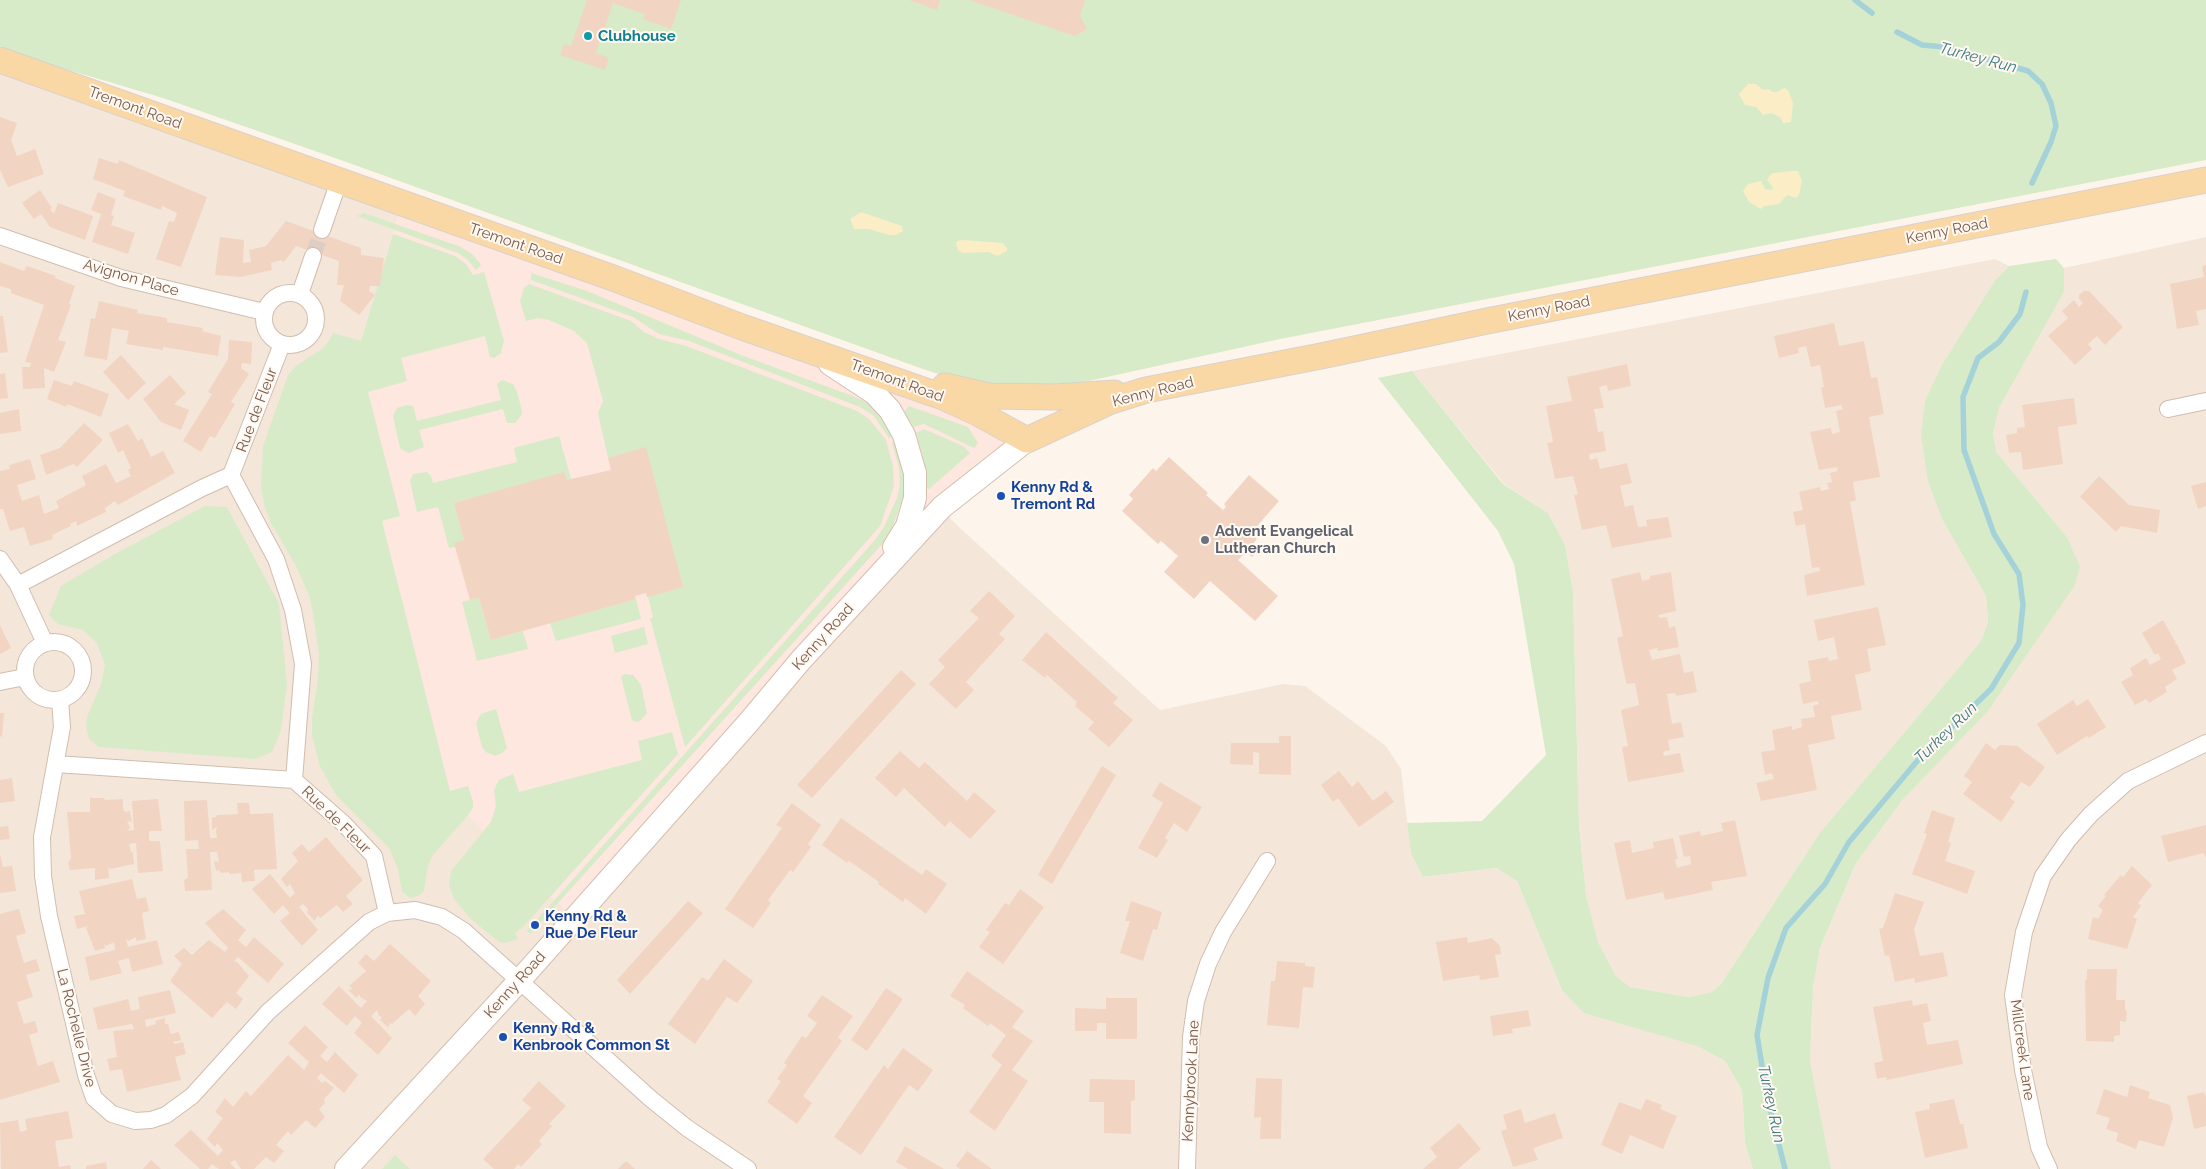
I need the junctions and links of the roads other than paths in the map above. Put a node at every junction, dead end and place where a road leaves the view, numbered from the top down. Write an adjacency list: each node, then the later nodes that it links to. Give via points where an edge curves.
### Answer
1 (0, 60): 3 (main road, Tremont Road)
2 (2206, 180): 11 (main road, Kenny Road)
3 (338, 182): 4 (street); 9 (main road, Tremont Road)
4 (322, 230)
5 (0, 236): 8 (street, Avignon Place, via 121,278)
6 (313, 256): 7 (street)
7 (300, 294): 8 (street, via 285,292 272,299); 10 (street, via 311,302 317,314 315,328 308,339 296,345)
8 (264, 312): 10 (street, via 264,326 271,337)
9 (785, 341): 11 (main road, via 802,341 915,378 989,396 1056,398); 14 (main road, Tremont Road, via 943,397); 17 (main road, via 843,371 874,393 890,410 904,435 915,473 915,498 907,526)
10 (282, 344): 15 (street, Rue de Fleur)
11 (1146, 390): 14 (main road, Kenny Road, via 1111,401)
12 (2206, 401): 13 (street)
13 (2168, 409)
14 (1026, 440): 17 (main road, Kenny Road, via 942,507)
15 (232, 475): 18 (street); 25 (street, Rue de Fleur, via 276,559 293,610 303,664)
16 (0, 559): 18 (street)
17 (874, 580): 28 (main road, Kenny Road)
18 (18, 585): 19 (street)
19 (45, 643): 20 (street, via 26,660); 22 (street, via 72,648 82,664 81,683 76,691)
20 (25, 677): 21 (street); 22 (street, via 34,693 50,701)
21 (0, 682)
22 (60, 700): 24 (street, La Rochelle Drive, via 62,727)
23 (2206, 743): 32 (street, Millcreek Lane, via 2128,781 2068,840 2043,876 2024,932 2013,995 2022,1070 2040,1147)
24 (56, 764): 25 (street, Rue de Fleur); 27 (street, La Rochelle Drive, via 42,837 49,916 86,1076 94,1098 112,1114 135,1121 166,1116 192,1096 268,1012 369,922)
25 (294, 780): 27 (street, Rue de Fleur, via 344,824 374,856)
26 (1267, 861): 31 (street, Kennybrook Lane, via 1223,932 1196,1001 1191,1037)
27 (386, 913): 28 (street, via 415,910 442,917 464,931)
28 (519, 981): 29 (main road, Kenny Road); 30 (street, via 680,1122)
29 (346, 1169)
30 (748, 1169)
31 (1188, 1169)
32 (2049, 1169)

